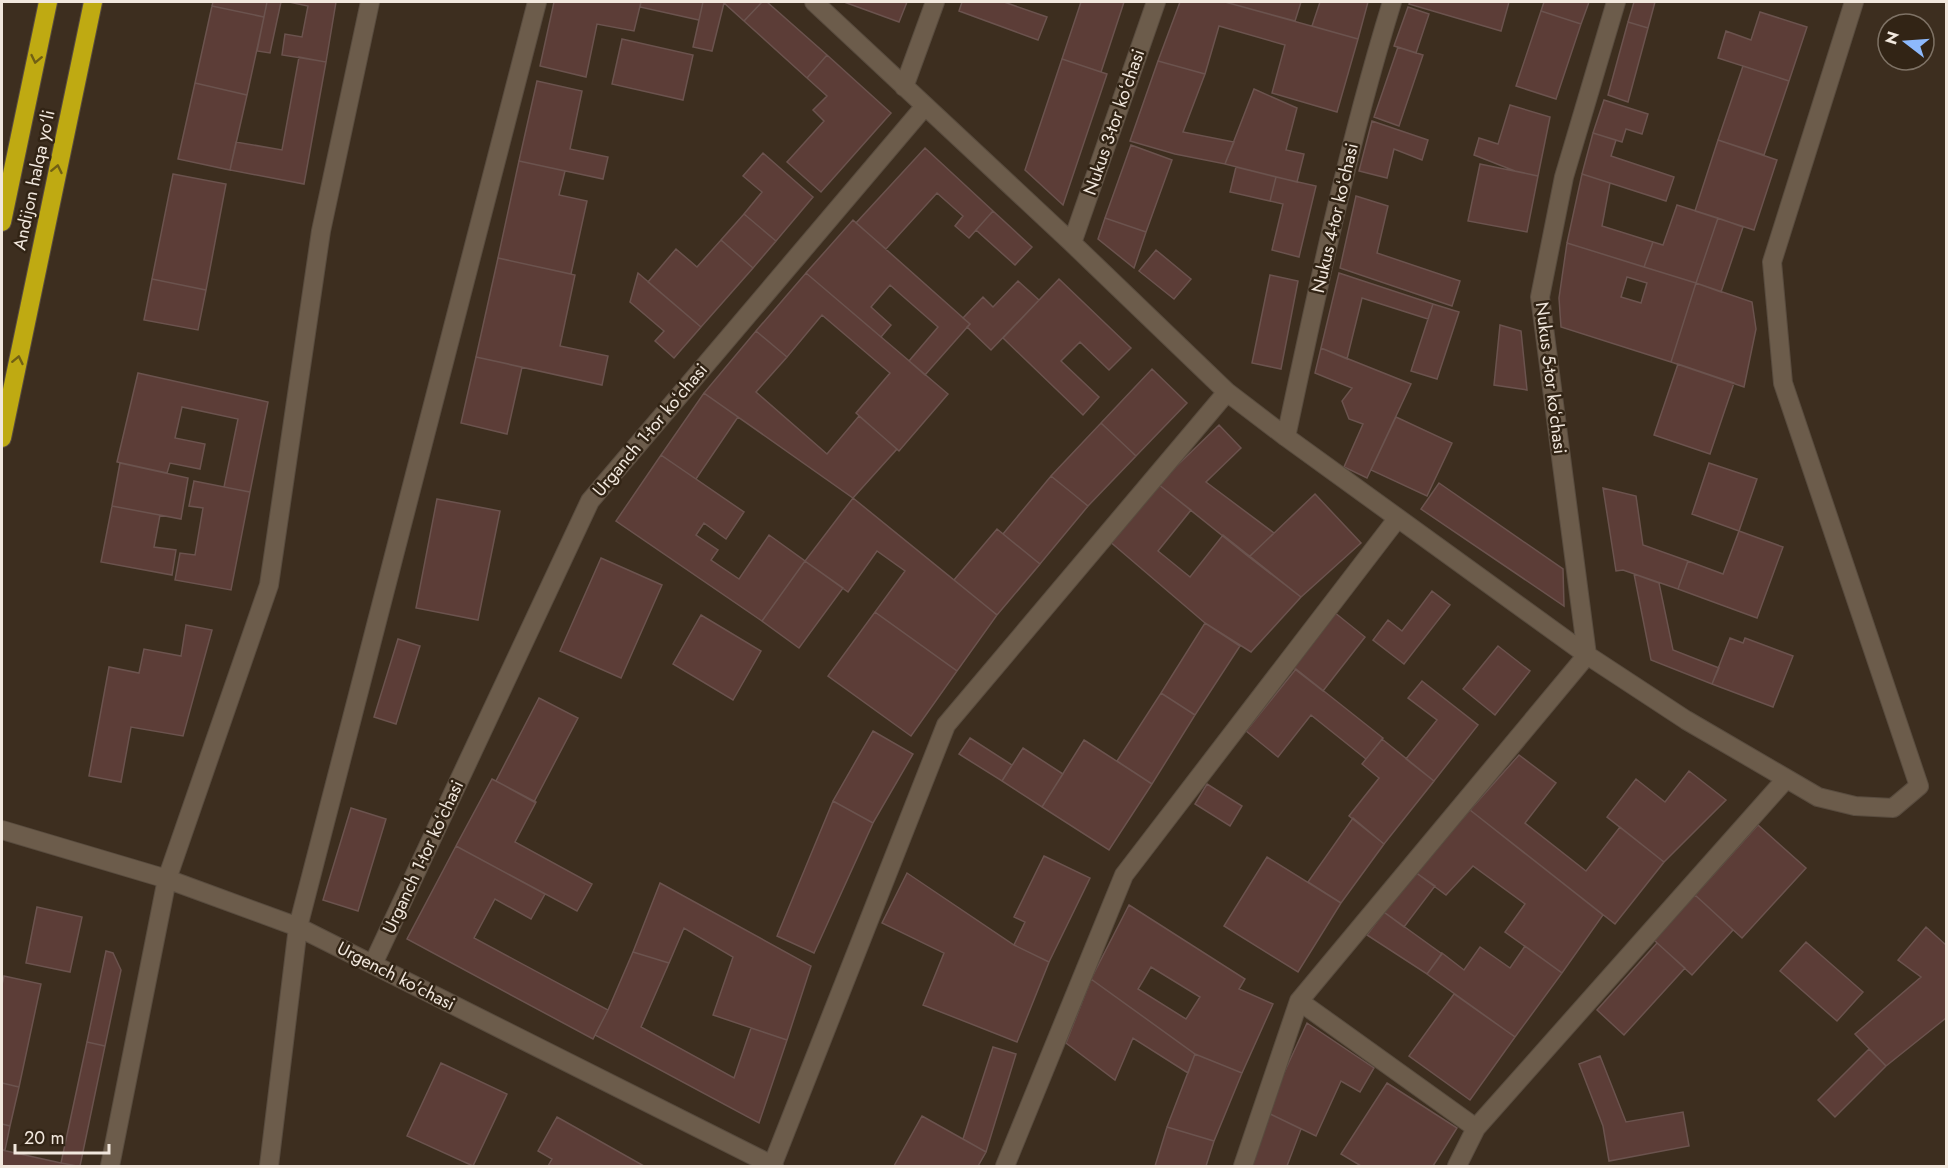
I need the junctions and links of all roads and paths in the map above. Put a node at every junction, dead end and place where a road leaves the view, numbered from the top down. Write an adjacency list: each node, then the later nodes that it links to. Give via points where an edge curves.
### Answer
1 (48, 2): 13 (highway, Andijon halqa yo‘li, one-way to 13)
2 (93, 2): 17 (highway, Andijon halqa yo‘li, one-way to 2)
3 (370, 2): 22 (street, via 321,231 269,585)
4 (537, 2): 23 (street)
5 (814, 2): 11 (street)
6 (935, 2): 11 (street)
7 (1156, 2): 14 (street, Nukus 3-tor koʻchasi)
8 (1392, 2): 16 (street, Nukus 4-tor koʻchasi, via 1327,243)
9 (1616, 2): 19 (street, Nukus 5-tor koʻchasi, via 1564,177 1540,297)
10 (1854, 2): 20 (street, via 1773,262 1774,284 1783,383 1919,786 1893,808 1855,806 1818,797)
11 (904, 87): 12 (street)
12 (925, 106): 14 (street); 24 (street, Urganch 1-tor koʻchasi, via 590,501)
13 (2, 222)
14 (1072, 243): 15 (street)
15 (1227, 392): 16 (street); 27 (street, via 946,725)
16 (1286, 437): 18 (street)
17 (2, 438)
18 (1397, 519): 19 (street); 30 (street, via 1124,875)
19 (1587, 655): 20 (street); 25 (street)
20 (1786, 780): 26 (street)
21 (2, 830): 22 (street, Urgench ko'chasi)
22 (167, 879): 23 (street, Urgench ko'chasi); 28 (street)
23 (298, 927): 24 (street, Urgench ko'chasi); 29 (street)
24 (373, 964): 27 (street, Urgench ko'chasi)
25 (1299, 1000): 26 (street); 31 (street)
26 (1476, 1128): 32 (street)
27 (772, 1166)
28 (110, 1167)
29 (269, 1167)
30 (1005, 1167)
31 (1243, 1167)
32 (1457, 1167)

